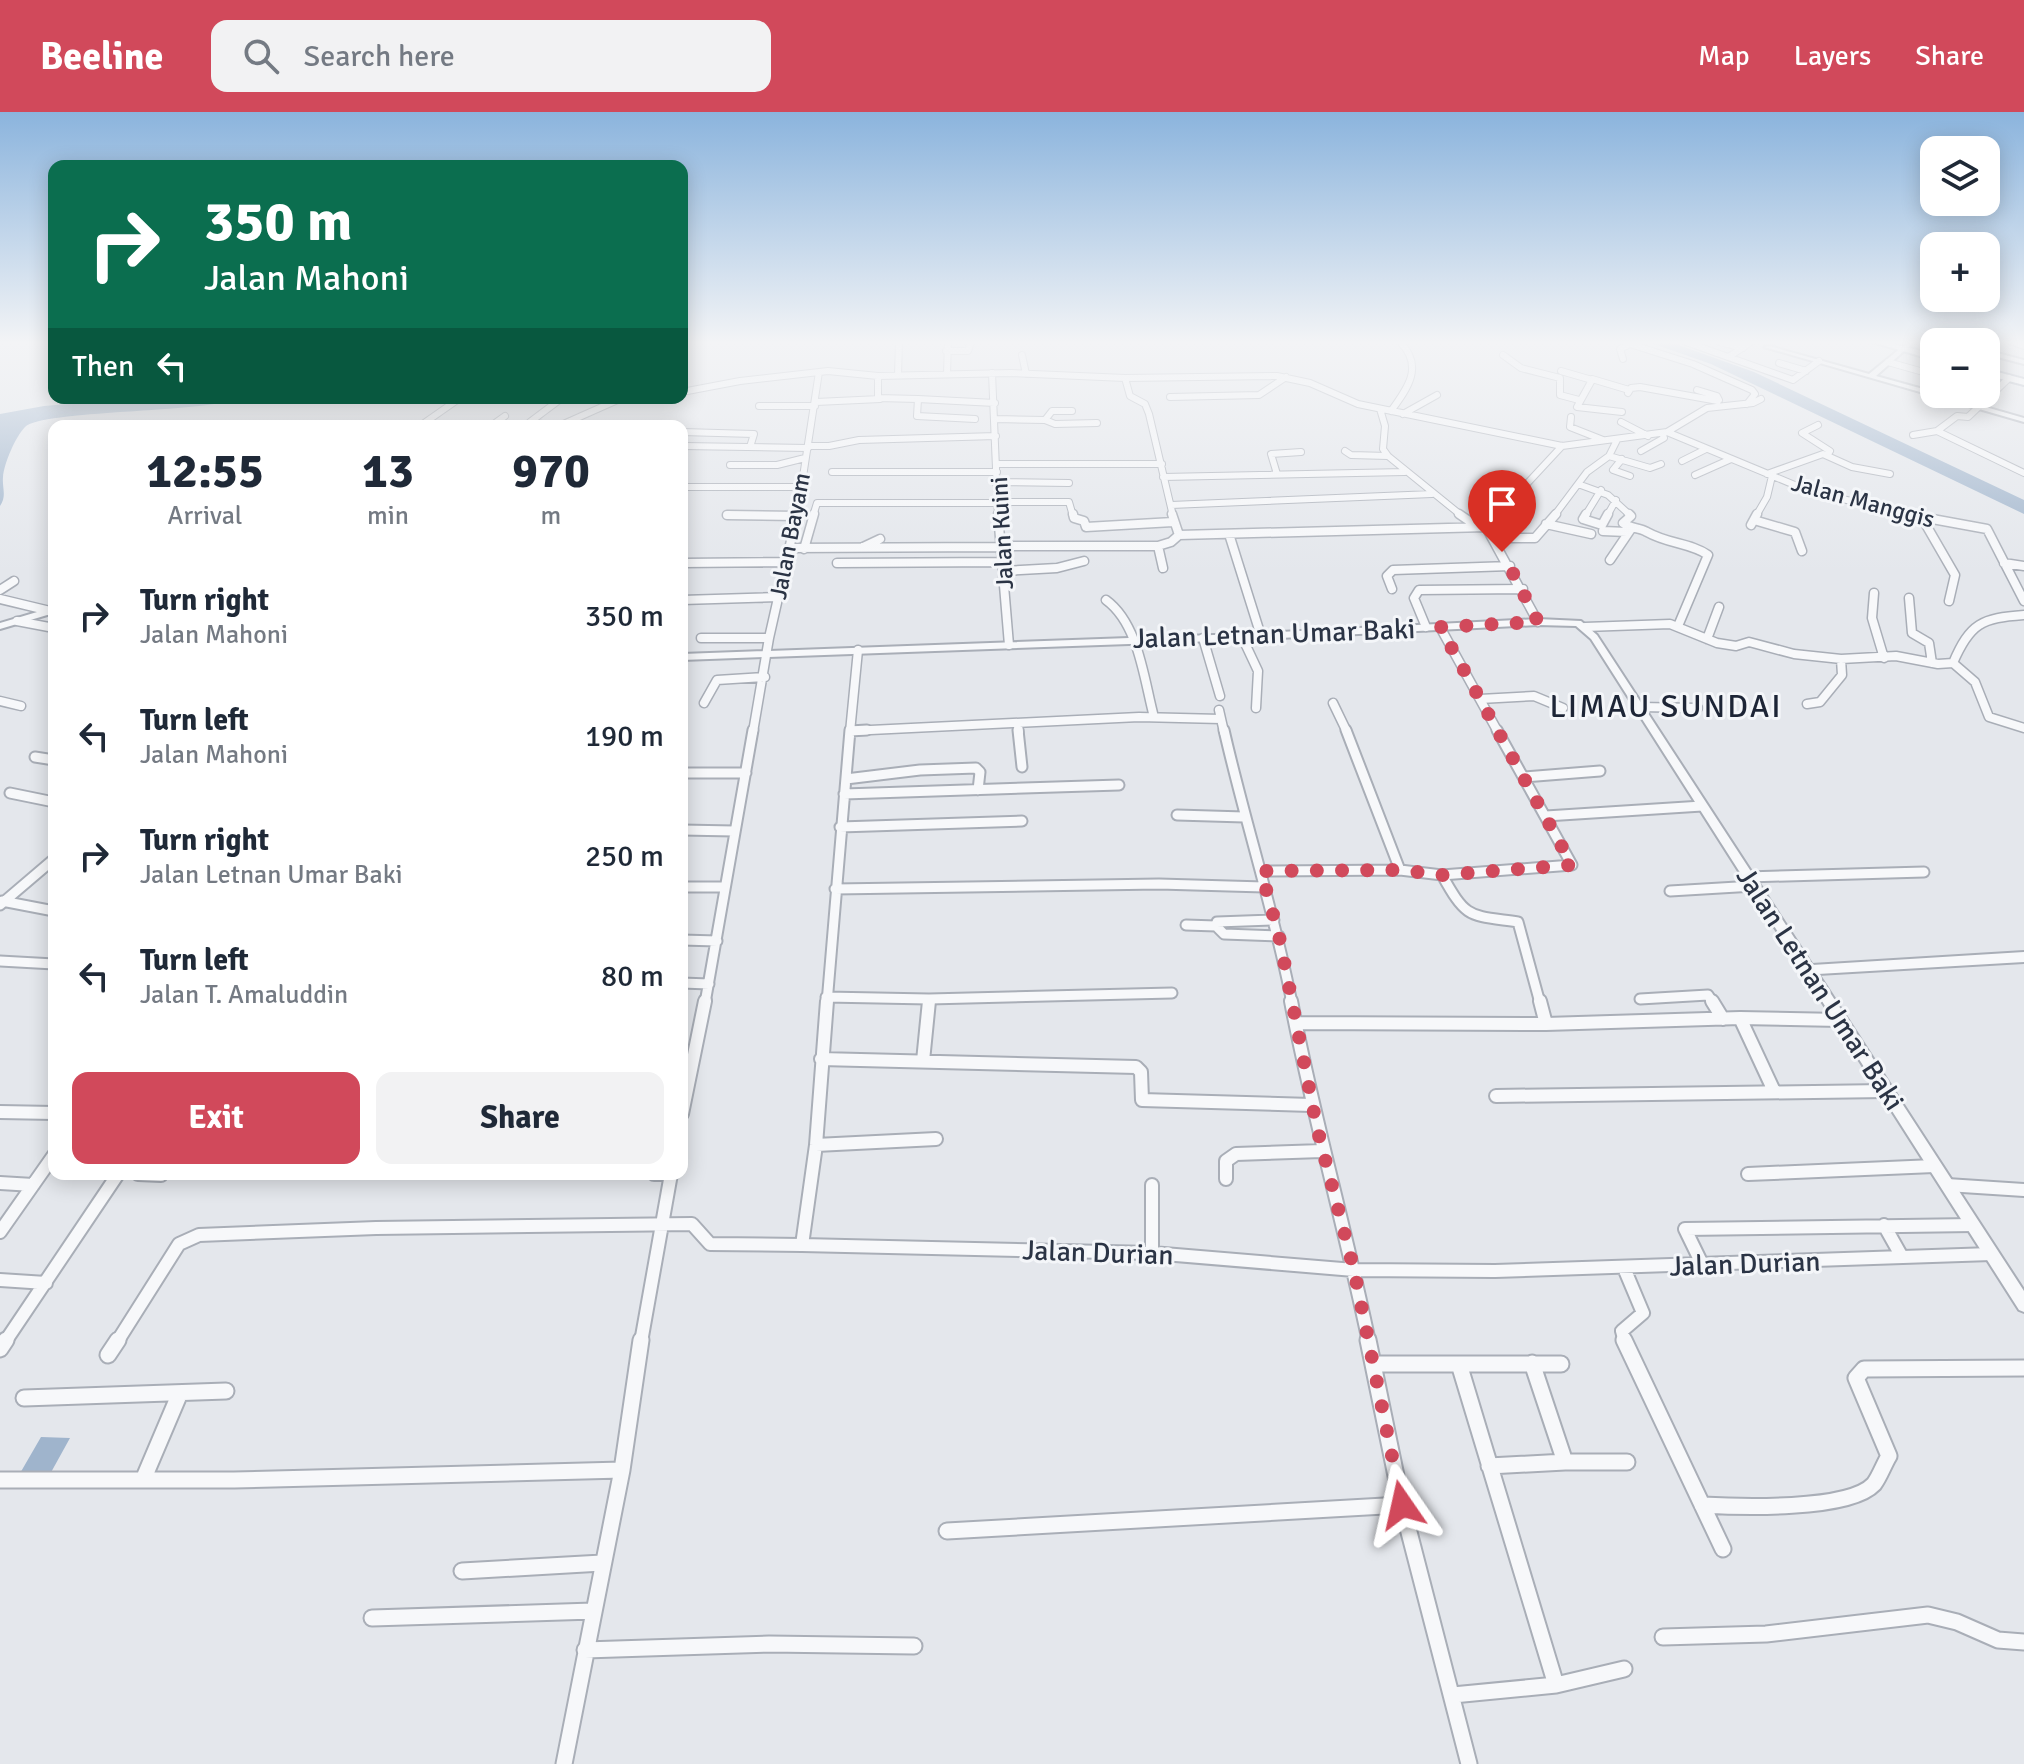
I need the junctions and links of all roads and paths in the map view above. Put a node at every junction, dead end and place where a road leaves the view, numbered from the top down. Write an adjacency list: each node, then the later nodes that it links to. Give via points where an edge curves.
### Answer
1 (813, 419): 25 (street, Jalan Bayam)
2 (996, 419): 18 (street, Jalan Kuini)
3 (1001, 419): 10 (street)
4 (1149, 419): 37 (street)
5 (1383, 419): 31 (street, via 1383,449)
6 (1428, 419): 23 (street)
7 (1571, 419): 21 (street, via 1570,427)
8 (1688, 419): 16 (street)
9 (1950, 419): 14 (street)
10 (1045, 420): 12 (street)
11 (1621, 422): 19 (street)
12 (1097, 423)
13 (1818, 425): 30 (street, via 1802,433 1830,451)
14 (1937, 431): 17 (street); 43 (street)
15 (688, 432): 24 (street, via 754,434)
16 (1664, 433): 19 (street); 26 (street, Jalan Manggis); 28 (street)
17 (1913, 435)
18 (996, 436): 25 (street, via 859,440); 40 (street, Jalan Kuini)
19 (1649, 436): 20 (street)
20 (1617, 440): 21 (street); 32 (street)
21 (1605, 441): 23 (street)
22 (688, 446): 24 (street)
23 (1562, 446): 65 (street)
24 (750, 447): 25 (street)
25 (808, 447): 33 (street, Jalan Bayam)
26 (1706, 449): 35 (street, Jalan Manggis); 36 (street)
27 (1345, 451): 31 (street)
28 (1641, 451)
29 (1301, 452): 44 (street, via 1271,454)
30 (1826, 454): 45 (street, via 1852,467); 47 (street)
31 (1388, 456): 42 (street)
32 (1609, 456): 34 (street); 52 (street)
33 (805, 458): 39 (street, via 777,465); 54 (street, Jalan Bayam)
34 (1622, 459): 38 (street, via 1650,468); 48 (street, via 1613,470)
35 (1731, 459): 46 (street); 47 (street, Jalan Manggis)
36 (1682, 461)
37 (1162, 464): 40 (street); 49 (street)
38 (1661, 464)
39 (730, 465)
40 (997, 468): 41 (street); 50 (street, Jalan Kuini)
41 (832, 472)
42 (1405, 472): 44 (street); 56 (street)
43 (2024, 473)
44 (1277, 474): 49 (street)
45 (1890, 474)
46 (1695, 475)
47 (1770, 475): 62 (street, Jalan Manggis, via 1809,491); 80 (street, via 1767,497 1753,522 1795,532)
48 (1630, 476)
49 (1163, 477): 59 (street)
50 (995, 482): 51 (street); 58 (street, Jalan Kuini)
51 (1069, 483)
52 (1578, 484): 55 (street); 64 (street)
53 (688, 487): 54 (street)
54 (800, 487): 61 (street, Jalan Bayam)
55 (1601, 490): 57 (street); 57 (street, via 1582,519 1602,525)
56 (1432, 494): 59 (street); 65 (street)
57 (1616, 500): 66 (street, via 1631,516 1623,523)
58 (997, 503): 63 (street, via 1069,502 1074,518 1086,527); 76 (street, Jalan Kuini); 78 (street, via 817,503)
59 (1171, 505): 63 (street)
60 (727, 515): 61 (street)
61 (797, 516): 77 (street, Jalan Bayam)
62 (1922, 518): 86 (street, Jalan Manggis, via 1988,530); 101 (street, via 1955,575)
63 (1173, 522): 70 (street)
64 (1546, 524): 69 (street); 72 (street)
65 (1482, 527): 68 (street); 71 (street)
66 (1629, 530): 67 (street); 81 (street); 110 (street, via 1701,548 1708,555)
67 (1603, 531)
68 (1229, 534): 70 (street); 115 (street)
69 (1591, 534)
70 (1179, 535): 75 (street)
71 (1493, 538): 72 (street); 88 (street)
72 (1535, 538): 74 (street)
73 (880, 539): 79 (street)
74 (1544, 545)
75 (1158, 546): 76 (street); 90 (street)
76 (1000, 547): 79 (street); 87 (street, Jalan Kuini)
77 (789, 548): 78 (street); 83 (street, Jalan Bayam)
78 (804, 549): 79 (street)
79 (857, 550)
80 (1802, 551)
81 (1610, 560)
82 (1084, 561): 87 (street, via 1057,568)
83 (787, 562): 84 (street); 96 (street, Jalan Bayam)
84 (688, 563)
85 (837, 563): 87 (street)
86 (2004, 563): 89 (street); 102 (street, Jalan Manggis)
87 (1003, 566): 122 (street, Jalan Kuini)
88 (1510, 566): 92 (street, via 1398,569 1388,573); 93 (street)
89 (2024, 566)
90 (1163, 568)
91 (14, 581): 94 (street)
92 (1392, 589)
93 (1523, 589): 108 (street); 112 (street, via 1419,590 1414,598)
94 (0, 590)
95 (1874, 593): 126 (street, via 1872,618)
96 (778, 597): 99 (street); 118 (street, Jalan Bayam)
97 (1909, 598): 128 (street, via 1912,633 1929,643)
98 (0, 599): 104 (street)
99 (688, 600)
100 (1106, 600): 121 (street, via 1119,607)
101 (1949, 601)
102 (2024, 601)
103 (1719, 607): 120 (street)
104 (48, 609)
105 (48, 611): 107 (street)
106 (2024, 615): 129 (street, via 1980,620 1964,635)
107 (17, 621): 109 (street); 111 (street)
108 (1538, 622): 113 (street, Jalan Letnan Umar Baki); 114 (street, Jalan Letnan Umar Baki)
109 (0, 626)
110 (1678, 626): 114 (street); 120 (street)
111 (48, 627)
112 (1426, 627): 113 (street, Jalan Letnan Umar Baki); 115 (street, Jalan Letnan Umar Baki)
113 (1440, 627): 132 (street)
114 (1585, 627): 138 (street, Jalan Letnan Umar Baki)
115 (1261, 636): 116 (street, Jalan Letnan Umar Baki)
116 (1242, 637): 119 (street, Jalan Letnan Umar Baki); 139 (street, via 1260,669)
117 (701, 638): 118 (street)
118 (769, 638): 124 (street, Jalan Bayam)
119 (1203, 638): 121 (street, Jalan Letnan Umar Baki); 131 (street)
120 (1707, 639): 127 (street)
121 (1133, 640): 122 (street, Jalan Letnan Umar Baki); 142 (street)
122 (1009, 645): 123 (street, Jalan Letnan Umar Baki)
123 (858, 650): 124 (street, Jalan Letnan Umar Baki); 145 (street)
124 (769, 652): 125 (street, Jalan Letnan Umar Baki); 130 (street, Jalan Bayam)
125 (688, 657)
126 (1884, 658): 127 (street); 128 (street)
127 (1841, 659): 136 (street, via 1842,675 1820,702)
128 (1932, 663): 129 (street)
129 (1953, 663): 144 (street, via 1975,682 1989,717)
130 (765, 677): 134 (street, via 717,680); 151 (street, Jalan Bayam)
131 (1220, 696)
132 (1480, 699): 140 (street, via 1540,697); 152 (street)
133 (0, 701): 137 (street)
134 (704, 703)
135 (1333, 703): 168 (street, via 1359,757)
136 (1807, 704)
137 (21, 706)
138 (1639, 707): 141 (street); 159 (street, Jalan Letnan Umar Baki)
139 (1256, 708)
140 (1563, 708)
141 (1698, 708)
142 (1154, 717): 143 (street); 162 (street, via 1220,715)
143 (1018, 725): 145 (street); 148 (street)
144 (2024, 728)
145 (850, 731): 153 (street)
146 (35, 757): 147 (street)
147 (48, 759)
148 (1022, 767)
149 (1600, 771): 152 (street)
150 (688, 773): 151 (street)
151 (746, 773): 166 (street, Jalan Bayam)
152 (1524, 777): 161 (street)
153 (846, 779): 155 (street, via 976,768); 157 (street)
154 (1119, 785): 155 (street)
155 (978, 790): 157 (street)
156 (10, 793): 158 (street)
157 (844, 794): 164 (street)
158 (48, 801)
159 (1702, 806): 161 (street); 172 (street, Jalan Letnan Umar Baki)
160 (1177, 815): 162 (street)
161 (1546, 816): 171 (street, via 1572,865)
162 (1244, 817): 169 (street)
163 (1022, 821): 164 (street)
164 (840, 827): 176 (street)
165 (688, 830): 166 (street)
166 (734, 831): 174 (street, Jalan Bayam)
167 (48, 864): 178 (street)
168 (1400, 870): 169 (street); 171 (street)
169 (1261, 871): 175 (street)
170 (1924, 872): 172 (street)
171 (1442, 875): 200 (street, via 1459,906 1471,915 1518,922)
172 (1750, 881): 177 (street); 189 (street, Jalan Letnan Umar Baki)
173 (688, 887): 174 (street)
174 (725, 887): 185 (street, Jalan Bayam)
175 (1264, 887): 176 (street); 180 (street)
176 (835, 889): 193 (street)
177 (1670, 891)
178 (1, 903): 179 (street)
179 (48, 910)
180 (1274, 920): 182 (street); 183 (street)
181 (1186, 925): 182 (street)
182 (1216, 926): 183 (street, via 1224,934)
183 (1279, 936): 199 (street)
184 (688, 940): 185 (street)
185 (717, 941): 191 (street, Jalan Bayam)
186 (2024, 957): 189 (street)
187 (0, 961): 188 (street)
188 (48, 964)
189 (1808, 970): 198 (street, Jalan Letnan Umar Baki)
190 (688, 983): 191 (street)
191 (709, 984): 203 (street, Jalan Bayam)
192 (1172, 993): 194 (street)
193 (826, 997): 194 (street); 201 (street)
194 (929, 999): 202 (street)
195 (1640, 999): 197 (street, via 1708,995)
196 (1740, 1018): 197 (street); 198 (street); 204 (street)
197 (1723, 1019): 200 (street)
198 (1840, 1020): 205 (street, Jalan Letnan Umar Baki)
199 (1297, 1023): 200 (street); 207 (street)
200 (1546, 1024)
201 (821, 1059): 202 (street); 211 (street)
202 (923, 1061): 207 (street, via 1136,1067 1141,1072 1142,1100)
203 (688, 1073)
204 (1774, 1091): 205 (street); 206 (street)
205 (1886, 1091): 213 (street, Jalan Letnan Umar Baki)
206 (1496, 1096)
207 (1311, 1105): 212 (street)
208 (0, 1112): 209 (street)
209 (48, 1113)
210 (936, 1139): 211 (street)
211 (816, 1145): 228 (street)
212 (1322, 1151): 216 (street, via 1236,1154 1226,1161); 234 (street)
213 (1934, 1166): 215 (street); 222 (street, Jalan Letnan Umar Baki)
214 (48, 1172): 220 (street)
215 (1748, 1174)
216 (1226, 1179)
217 (114, 1180): 236 (street)
218 (670, 1180): 224 (street)
219 (0, 1183): 220 (street)
220 (33, 1185): 227 (street)
221 (1152, 1185): 229 (street)
222 (1947, 1185): 223 (street); 226 (street, Jalan Letnan Umar Baki)
223 (2024, 1190)
224 (661, 1224): 228 (street, Jalan Durian, via 696,1225 715,1244); 239 (street, Jalan Durian, via 193,1236 173,1252); 251 (street)
225 (1884, 1225): 226 (street); 231 (street); 232 (street, via 1685,1229)
226 (1973, 1225): 230 (street, Jalan Letnan Umar Baki)
227 (0, 1232)
228 (802, 1245): 229 (street, Jalan Durian)
229 (1152, 1253): 234 (street, Jalan Durian)
230 (1991, 1254): 231 (street, Jalan Durian); 237 (street, Jalan Letnan Umar Baki)
231 (1902, 1257): 232 (street, Jalan Durian)
232 (1703, 1266): 233 (street, Jalan Durian)
233 (1624, 1268): 234 (street, Jalan Durian); 255 (street, via 1643,1313 1622,1331 1626,1347)
234 (1354, 1270): 241 (street)
235 (0, 1280): 236 (street)
236 (46, 1283): 238 (street)
237 (2024, 1305)
238 (0, 1349)
239 (108, 1355)
240 (1532, 1363): 242 (street); 243 (street); 248 (street)
241 (1374, 1364): 242 (street); 254 (street)
242 (1459, 1364): 250 (street)
243 (1561, 1364)
244 (2024, 1368): 255 (street, via 1864,1369 1856,1378 1889,1456 1873,1485 1849,1496 1769,1509)
245 (226, 1391): 246 (street)
246 (180, 1393): 247 (street); 253 (street)
247 (24, 1398)
248 (1565, 1462): 249 (street); 250 (street)
249 (1627, 1462)
250 (1489, 1466): 267 (street)
251 (622, 1470): 253 (street); 258 (street)
252 (0, 1480): 253 (street)
253 (143, 1480)
254 (1402, 1505): 256 (street); 268 (street)
255 (1702, 1505): 257 (street)
256 (947, 1531)
257 (1723, 1549)
258 (602, 1563): 259 (street); 260 (street)
259 (462, 1571)
260 (593, 1611): 261 (street); 265 (street)
261 (372, 1618)
262 (1663, 1637): 263 (street, via 1766,1634 1928,1615 1998,1640)
263 (2024, 1642)
264 (914, 1646): 265 (street)
265 (585, 1650): 269 (street)
266 (1624, 1669): 267 (street)
267 (1556, 1685): 268 (street)
268 (1453, 1695): 270 (street)
269 (564, 1764)
270 (1469, 1764)

